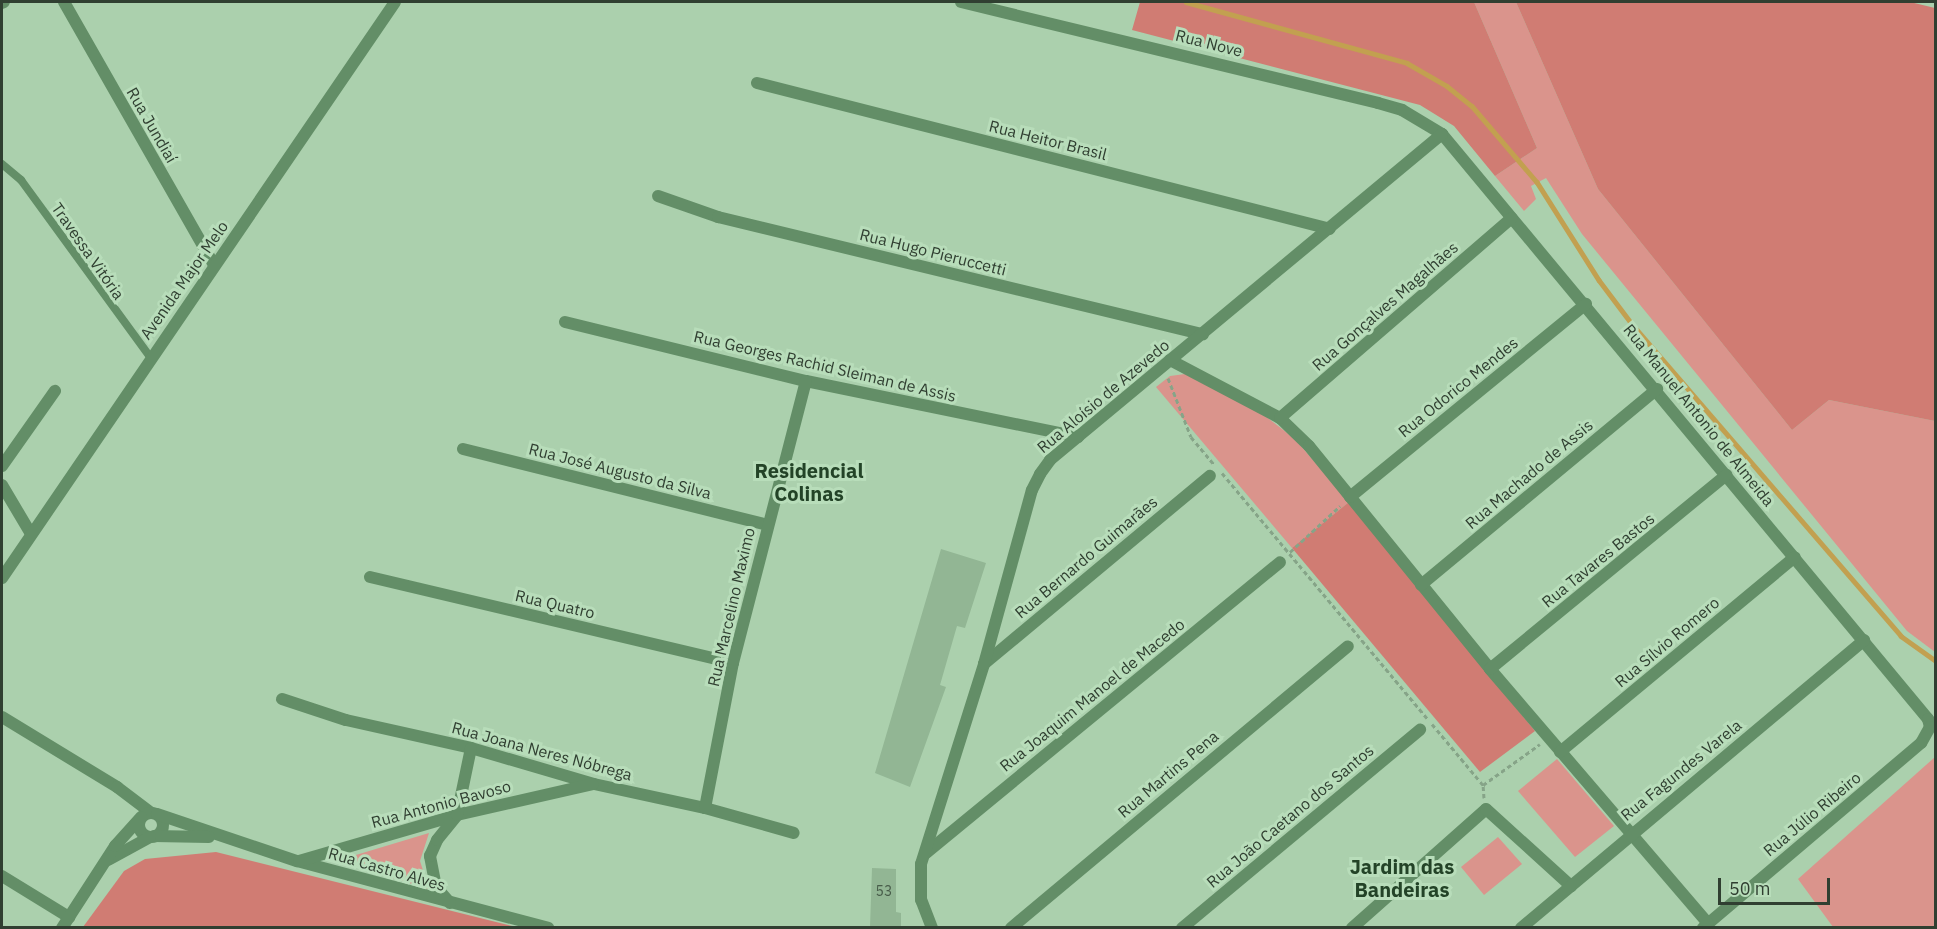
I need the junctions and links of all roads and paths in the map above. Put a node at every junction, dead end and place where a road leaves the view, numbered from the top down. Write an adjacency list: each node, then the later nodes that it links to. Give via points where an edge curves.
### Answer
1 (64, 2): 10 (street, Rua Jundiaí)
2 (395, 2): 10 (street, Avenida Major Melo)
3 (961, 2): 5 (street, Rua Nove, via 1378,103 1402,110)
4 (757, 82): 9 (street, Rua Heitor Brasil)
5 (1442, 134): 8 (street, Rua Manuel Antonio de Almeida); 9 (street, Rua Aloísio de Azevedo)
6 (2, 164): 14 (lane, Travessa Vitória, via 21,180)
7 (657, 196): 13 (street, Rua Hugo Pieruccetti, via 718,217)
8 (1512, 218): 11 (street, Rua Manuel Antonio de Almeida); 19 (street, Rua Gonçalves Magalhães)
9 (1330, 229): 13 (street, Rua Aloísio de Azevedo)
10 (214, 265): 14 (street, Avenida Major Melo)
11 (1586, 304): 17 (street, Rua Manuel Antonio de Almeida); 26 (street, Rua Odorico Mendes)
12 (565, 322): 16 (street, Rua Georges Rachid Sleiman de Assis)
13 (1203, 334): 15 (street, Rua Aloísio de Azevedo)
14 (150, 357): 28 (street, Avenida Major Melo)
15 (1166, 363): 19 (street); 20 (street, Rua Aloísio de Azevedo); 29 (path, via 1191,437)
16 (806, 381): 20 (street, Rua Georges Rachid Sleiman de Assis); 27 (street, Rua Marcelino Maximo)
17 (1657, 389): 23 (street, Rua Manuel Antonio de Almeida); 34 (street, Rua Machado de Assis)
18 (55, 391): 22 (street)
19 (1280, 418): 26 (street)
20 (1078, 437): 38 (street, Rua Aloísio de Azevedo, via 1050,460 1032,490)
21 (463, 449): 27 (street, Rua José Augusto da Silva)
22 (2, 466)
23 (1726, 475): 30 (street, Rua Manuel Antonio de Almeida); 39 (street, Rua Tavares Bastos)
24 (1210, 476): 38 (street, Rua Bernardo Guimarães)
25 (2, 485): 28 (street)
26 (1350, 497): 29 (path); 34 (street)
27 (768, 525): 37 (street, Rua Marcelino Maximo)
28 (31, 534): 33 (street, Avenida Major Melo)
29 (1290, 552): 31 (path); 48 (path)
30 (1795, 557): 35 (street, Rua Manuel Antonio de Almeida); 46 (street, Rua Sílvio Romero)
31 (1280, 562): 57 (street, Rua Joaquim Manoel de Macedo)
32 (370, 577): 37 (street, Rua Quatro)
33 (2, 578)
34 (1421, 585): 39 (street)
35 (1864, 640): 42 (street, Rua Manuel Antonio de Almeida); 53 (street, Rua Fagundes Varela)
36 (1348, 646): 67 (street, Rua Martins Pena)
37 (733, 663): 49 (street, Rua Marcelino Maximo)
38 (984, 664): 57 (street, Rua Aloísio de Azevedo)
39 (1490, 669): 44 (street)
40 (282, 699): 45 (street, Rua Joana Neres Nóbrega, via 346,720)
41 (2, 717): 51 (street, Rua Castro Alves, via 117,786)
42 (1928, 719): 64 (street, Rua Júlio Ribeiro, via 1930,727 1921,743)
43 (1420, 730): 68 (street, Rua João Caetano dos Santos)
44 (1548, 737): 46 (street); 48 (path, via 1526,758)
45 (471, 748): 47 (street, Rua Joana Neres Nóbrega); 52 (street)
46 (1560, 752): 53 (street)
47 (594, 784): 49 (street, Rua Joana Neres Nóbrega); 52 (street, Rua Antonio Bavoso)
48 (1483, 785): 50 (path)
49 (705, 808): 54 (street, Rua Joana Neres Nóbrega)
50 (1486, 808): 61 (street); 69 (street)
51 (149, 815): 55 (street, via 162,828); 55 (street, via 139,828); 56 (street, Rua Castro Alves); 58 (street)
52 (457, 815): 59 (street, Rua Antonio Bavoso); 62 (street, via 430,856 436,887)
53 (1631, 832): 61 (street, Rua Fagundes Varela); 64 (street)
54 (794, 833)
55 (152, 837): 56 (street, Rua Castro Alves); 58 (street)
56 (219, 837): 59 (street, Rua Castro Alves)
57 (925, 854): 66 (street, Rua Aloísio de Azevedo, via 918,884)
58 (107, 861): 63 (street)
59 (297, 861): 62 (street, Rua Castro Alves)
60 (2, 876): 63 (street)
61 (1571, 886): 70 (street, Rua Fagundes Varela)
62 (451, 904): 65 (street, Rua Castro Alves)
63 (65, 922)
64 (1706, 925)
65 (548, 927)
66 (932, 927)
67 (1011, 927)
68 (1182, 927)
69 (1352, 927)
70 (1521, 927)

